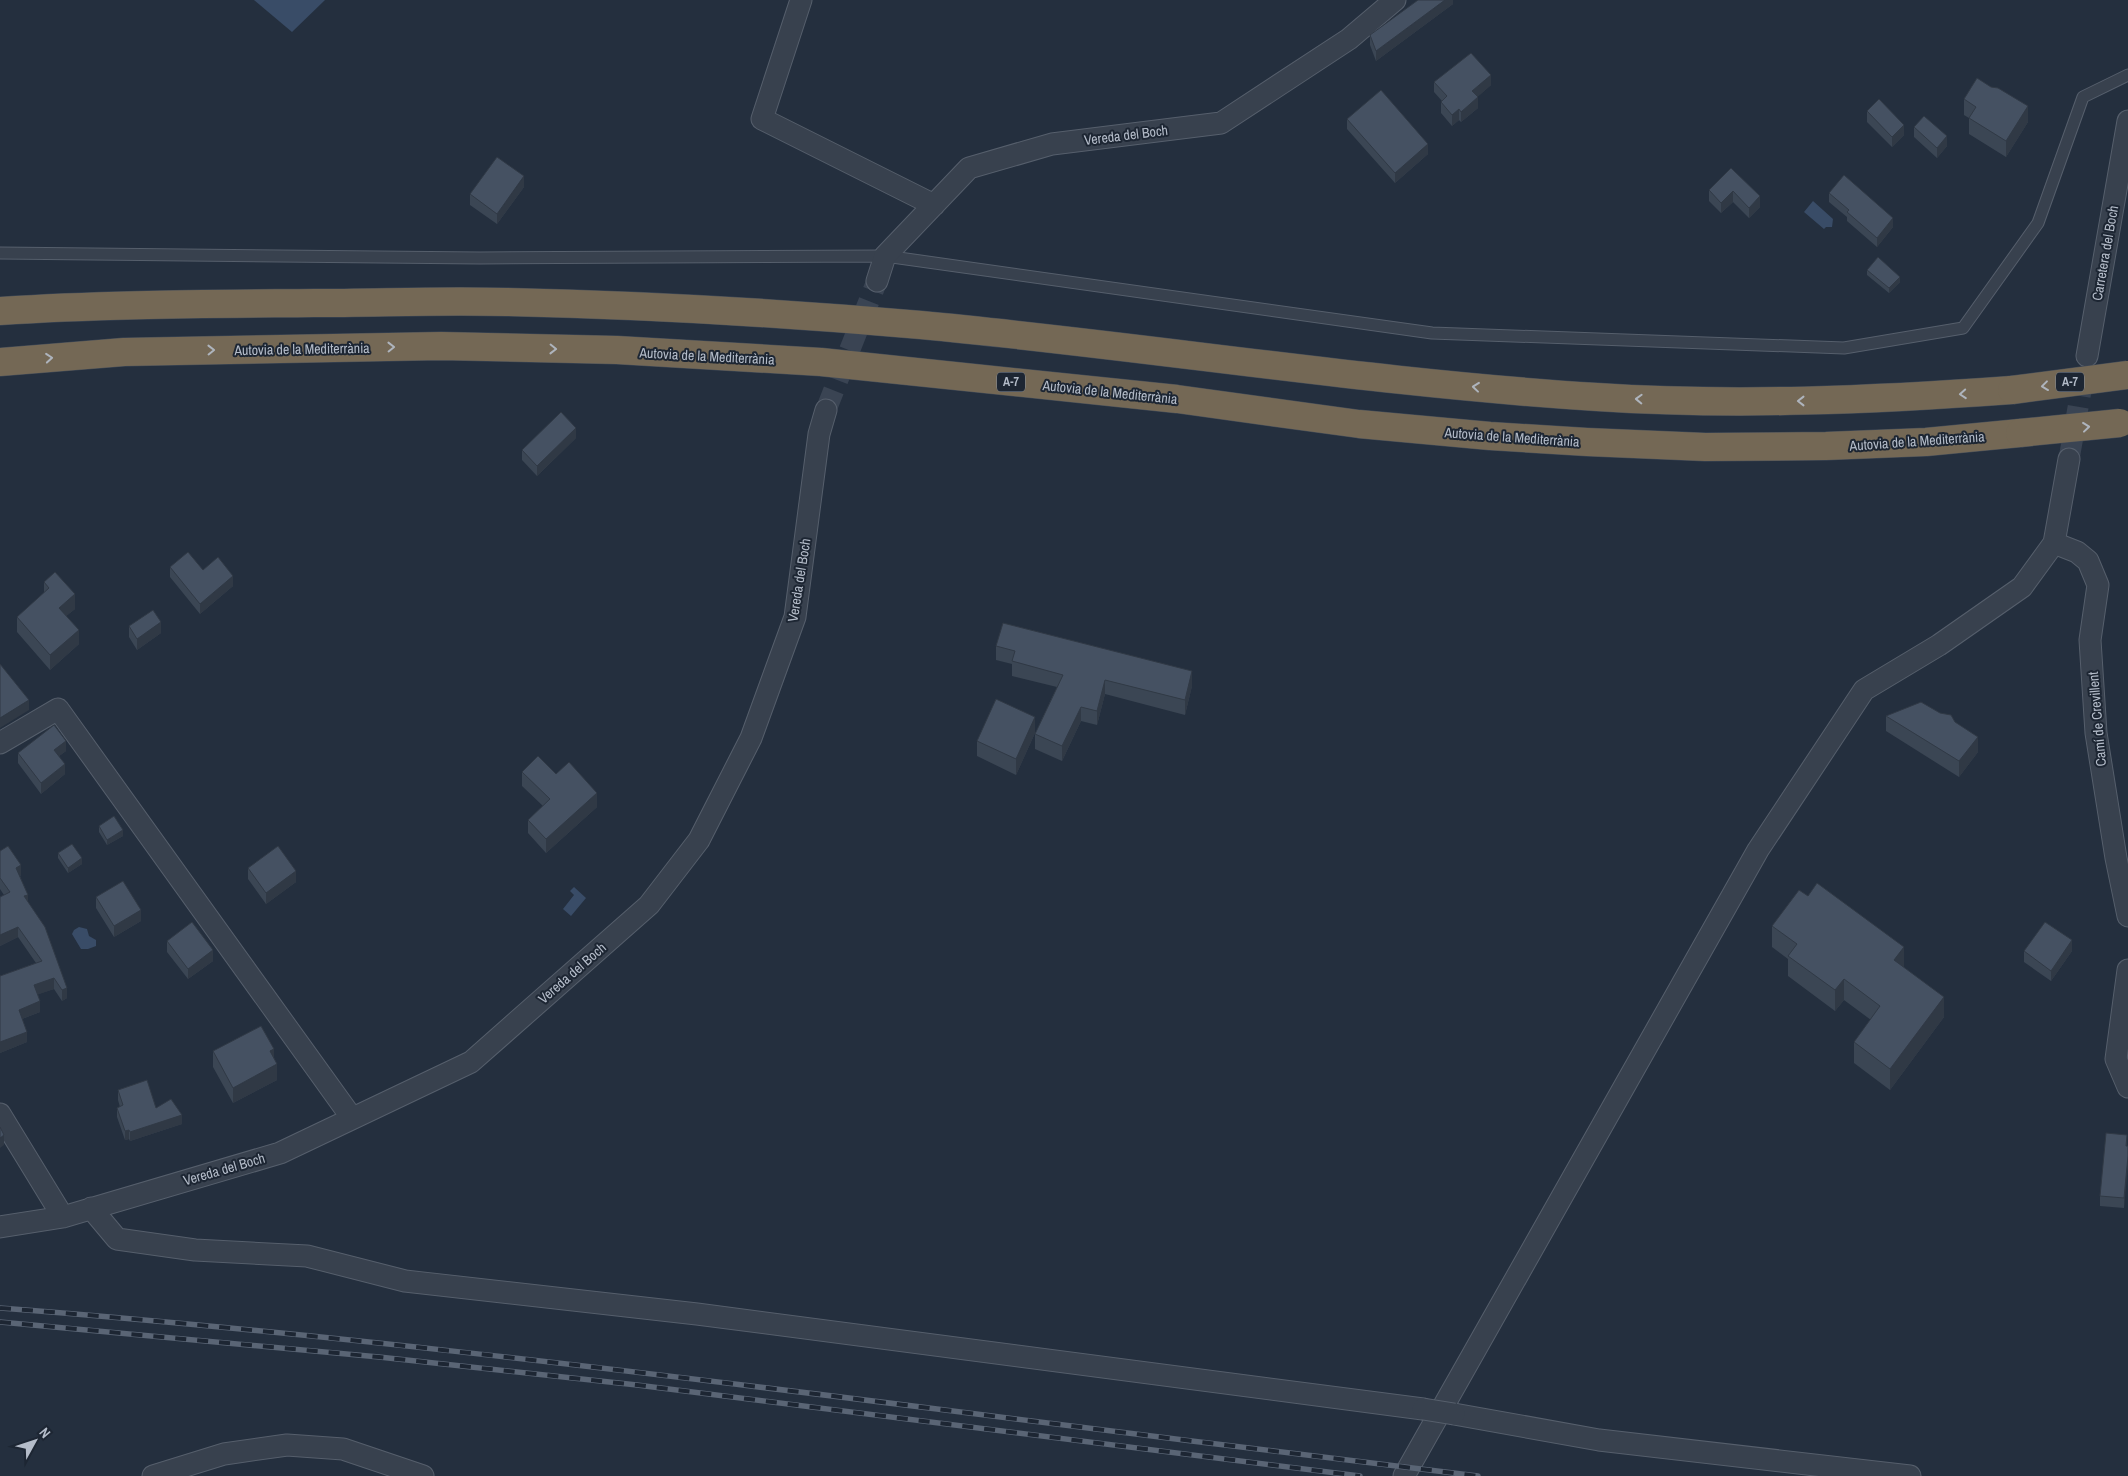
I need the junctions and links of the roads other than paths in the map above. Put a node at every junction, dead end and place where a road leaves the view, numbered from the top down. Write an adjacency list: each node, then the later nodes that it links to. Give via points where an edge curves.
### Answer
1 (801, 0): 5 (street, via 762,119)
2 (1395, 0): 5 (street, Vereda del Boch, via 1349,38 1220,123 1043,147 969,168)
3 (2128, 75): 7 (lane, via 2083,97 2038,223 1963,328 1844,348 1432,333)
4 (2128, 121): 10 (street, Carretera del Boch)
5 (934, 205): 7 (street, Vereda del Boch)
6 (0, 253): 7 (lane, via 480,258)
7 (886, 256): 8 (street, Vereda del Boch)
8 (877, 281)
9 (0, 311): 12 (highway, A-7, one-way to 9, bridge, via 2012,390 1832,401 1601,398 1299,369 1018,334 672,307 501,301 178,304)
10 (2087, 356)
11 (0, 362): 14 (highway, Autovia de la Mediterrània / A-7, one-way to 14, bridge, via 194,350 441,346 616,350 821,362 1490,436 1705,447 1926,442)
12 (2128, 375)
13 (826, 410): 22 (street, Vereda del Boch, via 819,434 795,617 751,738 698,840 649,905 470,1062)
14 (2124, 422)
15 (2069, 459): 16 (street)
16 (2054, 543): 18 (street, Camí de Crevillent, via 2077,552 2088,561 2098,585 2090,640 2096,733); 28 (street, via 2022,587 1939,645 1864,690 1758,850)
17 (0, 743): 22 (street, via 58,709)
18 (2128, 916)
19 (2128, 970): 20 (street, via 2116,1058)
20 (2128, 1087)
21 (0, 1114): 24 (street)
22 (352, 1118): 23 (street, Vereda del Boch, via 280,1153)
23 (91, 1208): 24 (street, Vereda del Boch); 29 (street, bridge, via 117,1239 185,1249 307,1256 406,1281 697,1314 1423,1409 1599,1440)
24 (63, 1217): 25 (street, Vereda del Boch)
25 (0, 1227)
26 (153, 1476): 27 (street, via 224,1454 287,1445 343,1449)
27 (423, 1476)
28 (1404, 1476)
29 (1910, 1476)

